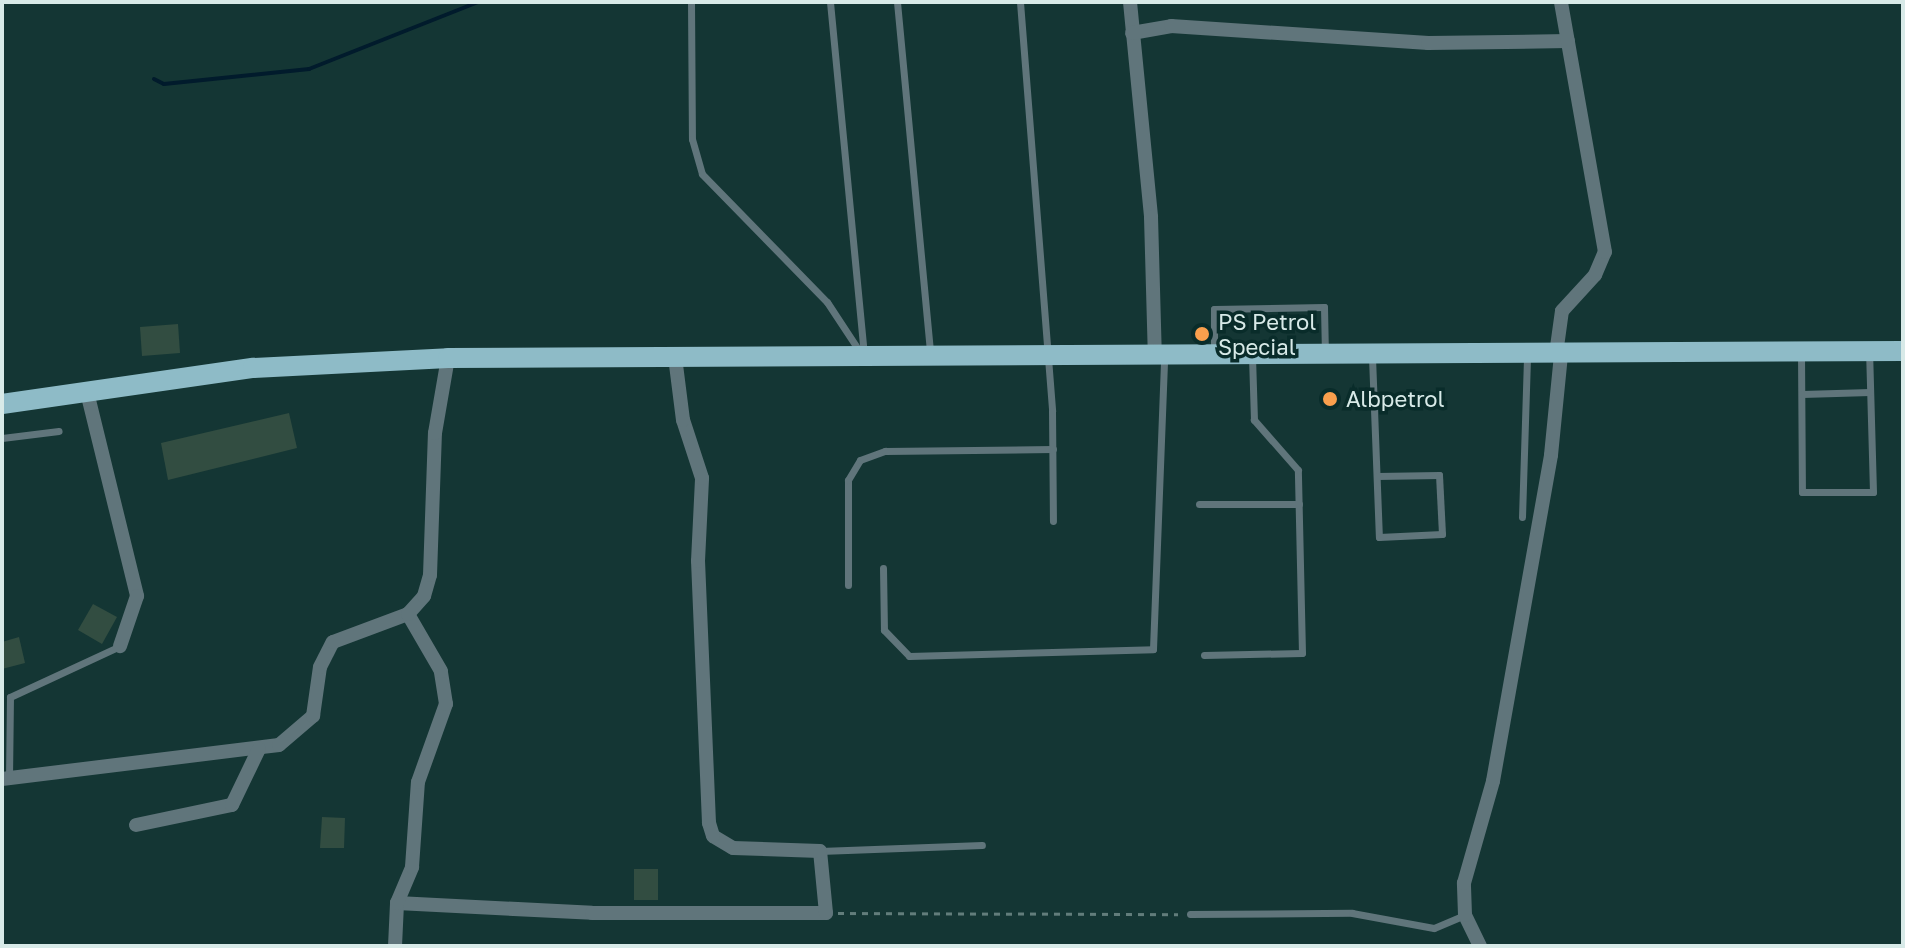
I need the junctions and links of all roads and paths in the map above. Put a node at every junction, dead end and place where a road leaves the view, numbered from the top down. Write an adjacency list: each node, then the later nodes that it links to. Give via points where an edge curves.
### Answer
1 (691, 2): 19 (lane, via 692,139 702,174 827,302)
2 (830, 2): 19 (lane)
3 (897, 2): 20 (lane)
4 (1020, 2): 21 (lane)
5 (1130, 2): 7 (street)
6 (1561, 2): 8 (street)
7 (1132, 33): 8 (street, via 1171,26 1443,43); 22 (street)
8 (1568, 41): 13 (street, via 1605,252 1595,275 1562,311)
9 (1869, 351): 10 (main road); 11 (main road); 25 (lane)
10 (1903, 351)
11 (1801, 352): 13 (main road); 26 (lane)
12 (1527, 354): 13 (main road); 15 (main road); 34 (lane)
13 (1559, 354): 49 (street, via 1551,455 1493,781 1464,883)
14 (1326, 355): 15 (main road); 16 (lane, via 1324,307 1214,309); 17 (main road)
15 (1372, 355): 31 (lane)
16 (1215, 356): 17 (main road); 22 (main road)
17 (1252, 356): 33 (lane, via 1254,420 1298,470)
18 (675, 357): 19 (main road); 23 (main road); 45 (street, via 683,420 702,478 698,546 709,823 713,836 733,848)
19 (864, 357): 20 (main road)
20 (930, 357): 21 (main road)
21 (1048, 357): 22 (main road); 30 (lane)
22 (1160, 357): 36 (lane, via 1153,649 909,656 884,630)
23 (448, 358): 24 (main road, via 253,368); 38 (street, via 435,433 430,575 424,596)
24 (87, 392): 27 (main road); 39 (street, via 137,596)
25 (1870, 392): 26 (lane); 26 (lane, via 1873,492 1802,492)
26 (1802, 394)
27 (2, 404)
28 (59, 431): 29 (lane)
29 (2, 438)
30 (1053, 449): 35 (lane); 37 (lane, via 885,451 860,460 848,480)
31 (1377, 476): 31 (lane, via 1379,537 1442,534 1439,475)
32 (1199, 504): 33 (lane)
33 (1299, 504): 40 (lane, via 1302,653)
34 (1522, 517)
35 (1053, 521)
36 (883, 568)
37 (848, 585)
38 (408, 614): 41 (street, via 333,642 306,728); 46 (street, via 441,671 446,704 418,782 412,867)
39 (120, 646): 42 (lane, via 10,697)
40 (1204, 655)
41 (259, 749): 42 (street); 43 (street, via 232,805)
42 (6, 778)
43 (136, 825)
44 (982, 845): 45 (lane)
45 (820, 851): 47 (street)
46 (397, 903): 47 (street, via 592,913); 50 (street)
47 (826, 913): 48 (path)
48 (1190, 914): 49 (lane, via 1352,913 1434,928)
49 (1465, 915): 51 (street)
50 (395, 946)
51 (1480, 946)

